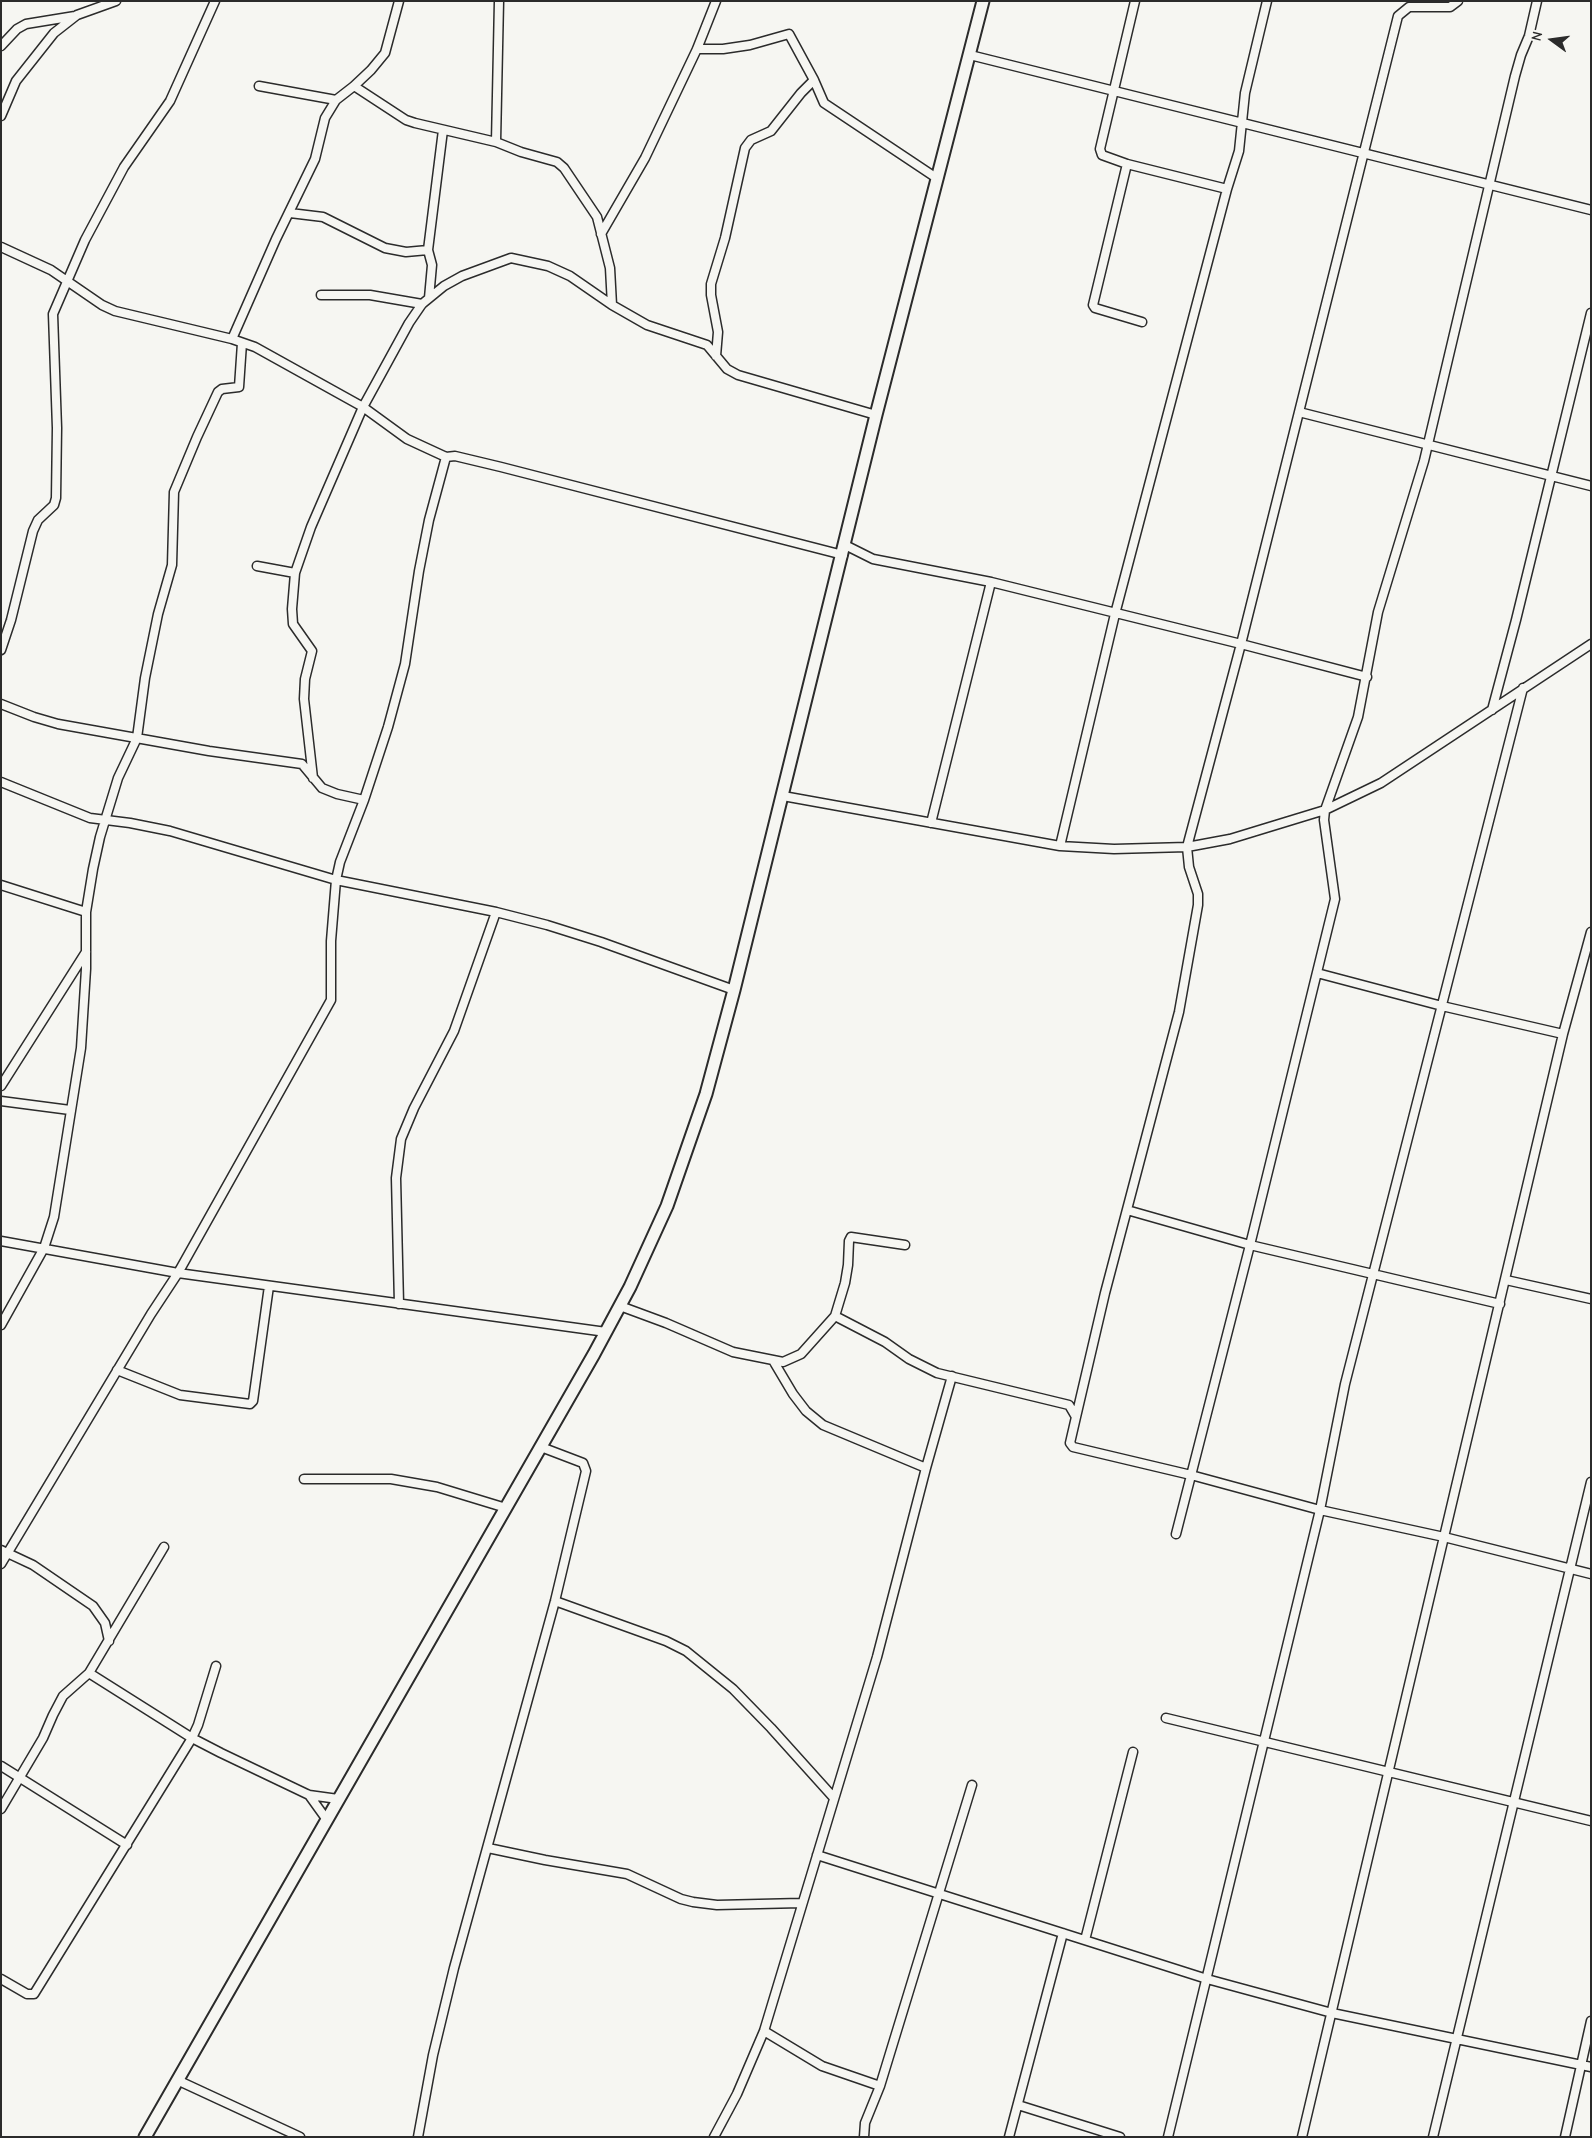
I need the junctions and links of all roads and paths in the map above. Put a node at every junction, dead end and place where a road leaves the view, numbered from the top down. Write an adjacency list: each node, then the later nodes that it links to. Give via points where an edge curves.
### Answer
1 (116, 1): 11 (street)
2 (215, 1): 34 (street, via 170,101 124,168 84,240)
3 (399, 1): 17 (street, via 385,53)
4 (499, 1): 23 (street)
5 (716, 1): 13 (street)
6 (983, 1): 14 (main road)
7 (1134, 1): 18 (street)
8 (1267, 1): 21 (street, via 1245,93)
9 (1458, 1): 24 (street, via 1450,7 1409,7 1398,16)
10 (1537, 1): 27 (street, via 1515,76)
11 (77, 15): 12 (street, via 26,24); 20 (street, via 54,33 16,81)
12 (1, 46)
13 (697, 48): 15 (street, via 723,49 789,34); 31 (street, via 645,158)
14 (970, 54): 18 (street); 26 (main road)
15 (814, 80): 26 (street, via 824,103); 43 (street, via 771,131 751,140 745,148 711,284 718,332)
16 (259, 86): 19 (street)
17 (354, 86): 19 (street); 22 (street, via 406,120)
18 (1113, 91): 21 (street); 25 (street, via 1100,149 1106,158)
19 (336, 100): 30 (street, via 325,118 316,159)
20 (1, 116)
21 (1242, 123): 24 (street); 28 (street, via 1239,151)
22 (443, 130): 23 (street); 33 (street)
23 (496, 142): 31 (street, via 561,164 597,217)
24 (1363, 153): 27 (street); 45 (street)
25 (1127, 164): 28 (street); 40 (street, via 1093,305)
26 (938, 180): 46 (main road)
27 (1491, 185): 29 (street); 47 (street)
28 (1228, 189): 55 (street)
29 (1591, 210)
30 (290, 213): 33 (street, via 324,217 385,248 406,252); 41 (street)
31 (601, 234): 38 (street, via 610,268)
32 (1, 247): 34 (street, via 52,270)
33 (428, 250): 36 (street, via 432,265)
34 (68, 281): 41 (street, via 115,311); 58 (street, via 53,314 52,325 57,428 56,498 33,530)
35 (321, 295): 37 (street, via 370,295)
36 (429, 298): 37 (street); 38 (street, via 462,276 511,258 548,266 570,276)
37 (422, 304): 44 (street)
38 (612, 305): 43 (street, via 647,324 707,345)
39 (1591, 313): 49 (street)
40 (1142, 322)
41 (232, 339): 42 (street)
42 (242, 342): 44 (street); 63 (street, via 239,387 218,392 174,492 172,566 150,653)
43 (716, 356): 46 (street, via 738,376)
44 (363, 406): 48 (street, via 407,439); 53 (street, via 311,527)
45 (1299, 412): 47 (street); 56 (street)
46 (876, 415): 51 (main road)
47 (1428, 444): 49 (street); 59 (street, via 1378,612)
48 (446, 457): 51 (street, via 455,456); 67 (street, via 427,528 405,664)
49 (1551, 476): 50 (street); 62 (street)
50 (1591, 486)
51 (844, 550): 54 (street, via 873,559); 66 (main road)
52 (257, 566): 53 (street)
53 (295, 573): 64 (street, via 293,624 312,651 304,699)
54 (991, 582): 55 (street); 70 (street)
55 (1115, 614): 56 (street); 71 (street)
56 (1241, 644): 59 (street); 72 (street)
57 (1591, 644): 60 (street)
58 (1, 650)
59 (1367, 677): 68 (street, via 1358,717)
60 (1523, 688): 62 (street); 81 (street)
61 (1, 704): 63 (street, via 58,724)
62 (1492, 710): 68 (street, via 1381,783)
63 (137, 738): 64 (street, via 302,764); 69 (street, via 118,778)
64 (313, 778): 67 (street, via 322,788)
65 (1, 782): 69 (street, via 76,814)
66 (783, 796): 70 (street); 80 (main road)
67 (364, 800): 73 (street)
68 (1325, 810): 72 (street, via 1230,839); 79 (street, via 1335,899)
69 (105, 820): 73 (street, via 170,831); 75 (street)
70 (931, 823): 71 (street)
71 (1060, 846): 72 (street, via 1114,849)
72 (1187, 847): 86 (street, via 1198,905 1179,1012)
73 (336, 880): 76 (street); 91 (street, via 330,1000)
74 (1, 885): 75 (street)
75 (86, 912): 78 (street)
76 (496, 912): 80 (street, via 601,942); 96 (street, via 454,1031 401,1139 396,1178)
77 (1591, 932): 82 (street)
78 (86, 951): 83 (street); 85 (street, via 81,1048)
79 (1317, 973): 81 (street); 89 (street)
80 (734, 990): 98 (main road, via 706,1094 667,1206)
81 (1442, 1006): 82 (street); 92 (street)
82 (1564, 1034): 93 (street)
83 (1, 1086)
84 (1, 1101): 85 (street)
85 (70, 1110): 90 (street, via 54,1217)
86 (1127, 1210): 89 (street); 105 (street)
87 (1, 1241): 90 (street)
88 (905, 1245): 99 (street, via 851,1237 848,1241 848,1265)
89 (1250, 1245): 92 (street); 110 (street)
90 (44, 1248): 91 (street); 100 (street)
91 (178, 1273): 94 (street); 103 (street)
92 (1373, 1274): 97 (street); 114 (street, via 1344,1384)
93 (1506, 1280): 95 (street); 97 (street)
94 (269, 1286): 96 (street); 103 (street, via 250,1404 180,1395)
95 (1591, 1299)
96 (399, 1304): 101 (street)
97 (1500, 1304): 116 (street)
98 (620, 1306): 101 (main road); 102 (street, via 733,1352)
99 (835, 1316): 102 (street, via 801,1354 783,1362); 104 (street, via 924,1367)
100 (1, 1325)
101 (606, 1332): 108 (main road)
102 (774, 1362): 109 (street, via 806,1411 824,1425)
103 (117, 1370): 118 (street)
104 (952, 1376): 106 (street); 109 (street)
105 (1082, 1396): 106 (street); 107 (street)
106 (1069, 1405): 107 (street)
107 (1076, 1417): 110 (street, via 1070,1443 1073,1446)
108 (541, 1447): 113 (main road); 122 (street, via 583,1463 586,1471)
109 (926, 1468): 135 (street, via 877,1657)
110 (1191, 1474): 114 (street); 115 (street)
111 (304, 1479): 113 (street, via 391,1479 438,1487)
112 (1591, 1482): 120 (street)
113 (506, 1508): 136 (main road)
114 (1320, 1510): 116 (street); 128 (street)
115 (1176, 1534)
116 (1444, 1537): 120 (street); 131 (street)
117 (164, 1547): 123 (street)
118 (4, 1552): 119 (street); 123 (street, via 33,1565 93,1606 105,1623)
119 (1, 1564)
120 (1570, 1568): 121 (street); 137 (street)
121 (1591, 1574)
122 (555, 1601): 135 (street, via 686,1651 733,1689); 142 (street)
123 (109, 1641): 125 (street)
124 (216, 1666): 127 (street)
125 (89, 1673): 127 (street); 132 (street, via 64,1696)
126 (1166, 1718): 128 (street)
127 (192, 1738): 134 (street); 141 (street)
128 (1264, 1743): 131 (street); 149 (street)
129 (1133, 1752): 147 (street)
130 (1, 1766): 132 (street)
131 (1389, 1771): 137 (street); 150 (street)
132 (20, 1778): 138 (street); 141 (street)
133 (972, 1785): 144 (street)
134 (309, 1795): 136 (street); 139 (street)
135 (834, 1798): 143 (street)
136 (338, 1799): 139 (main road)
137 (1514, 1802): 140 (street); 153 (street)
138 (1, 1809)
139 (327, 1820): 156 (main road)
140 (1591, 1821)
141 (127, 1844): 148 (street, via 34,1994 27,1994)
142 (488, 1848): 145 (street, via 627,1874 693,1902 717,1905); 161 (street, via 454,1968)
143 (817, 1855): 144 (street); 145 (street)
144 (940, 1894): 146 (street); 157 (street)
145 (801, 1903): 152 (street)
146 (1063, 1933): 147 (street); 158 (street)
147 (1085, 1940): 149 (street)
148 (1, 1979)
149 (1208, 1979): 150 (street); 166 (street)
150 (1332, 2013): 153 (street); 167 (street)
151 (1591, 2021): 154 (street)
152 (764, 2031): 157 (street, via 822,2066); 162 (street)
153 (1456, 2038): 154 (street); 168 (street)
154 (1580, 2065): 155 (street); 169 (street)
155 (1591, 2067)
156 (178, 2080): 159 (main road); 160 (street)
157 (880, 2086): 163 (street, via 865,2123)
158 (1018, 2105): 164 (street); 165 (street)
159 (144, 2137)
160 (300, 2137)
161 (418, 2137)
162 (714, 2137)
163 (864, 2137)
164 (1009, 2137)
165 (1120, 2137)
166 (1168, 2137)
167 (1302, 2137)
168 (1433, 2137)
169 (1565, 2137)

